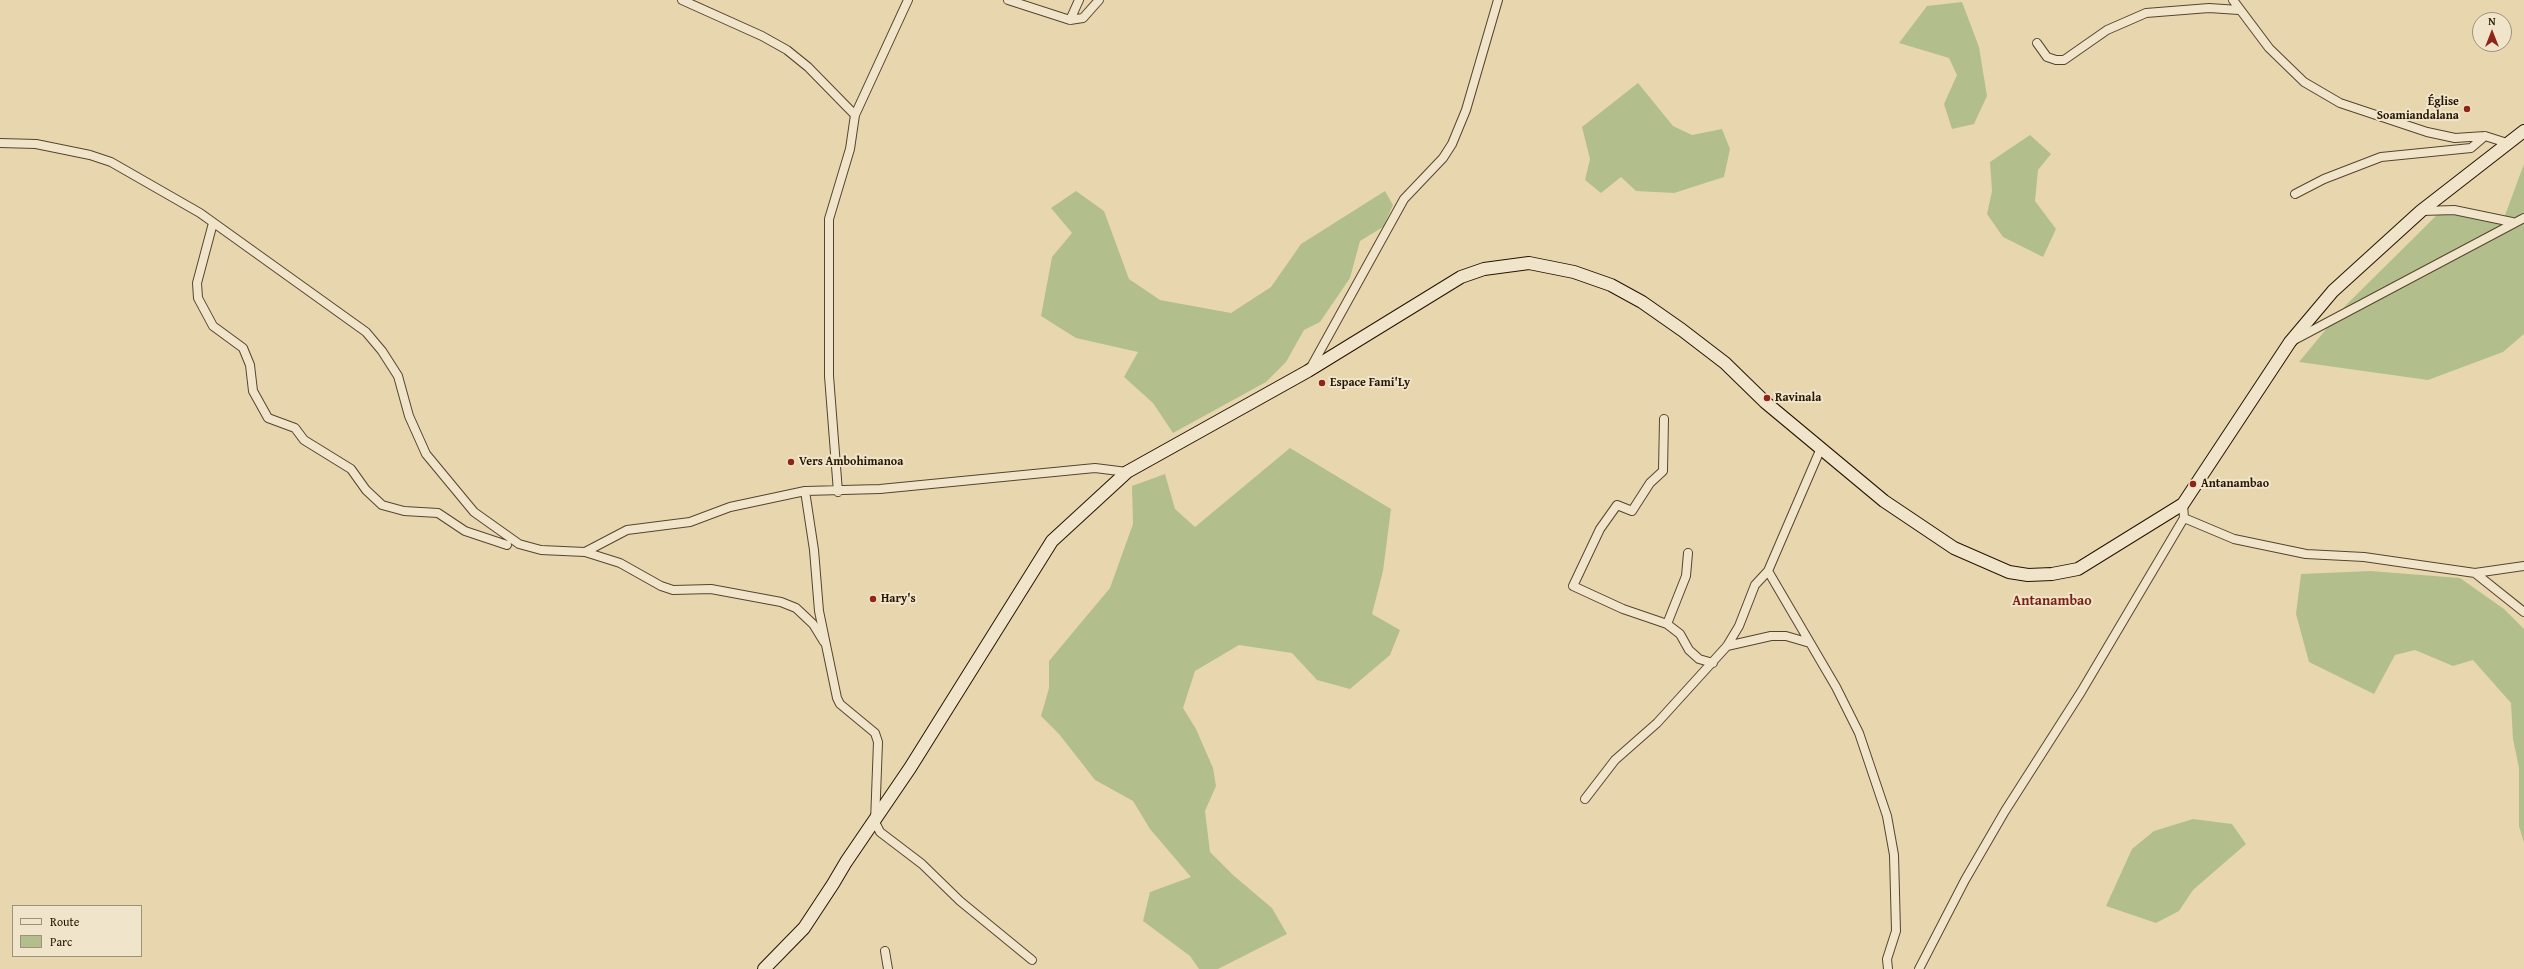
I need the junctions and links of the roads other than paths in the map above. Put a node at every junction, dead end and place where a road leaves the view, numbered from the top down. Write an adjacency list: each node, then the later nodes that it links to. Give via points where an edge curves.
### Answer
1 (682, 0): 11 (street, via 787,50 808,67)
2 (908, 0): 11 (street)
3 (1008, 0): 9 (street)
4 (1079, 0): 9 (street)
5 (1099, 0): 9 (street, via 1082,18)
6 (1498, 0): 22 (street, via 1466,110 1452,144 1443,158 1404,199)
7 (2233, 0): 8 (street)
8 (2239, 10): 10 (street, via 2209,8 2146,13 2108,30 2064,60 2048,57); 13 (street, via 2270,48 2304,82 2340,103 2427,132 2455,138)
9 (1070, 20)
10 (2037, 43)
11 (855, 115): 27 (street, via 850,150 829,219 829,376)
12 (2524, 131): 15 (main road)
13 (2485, 136): 15 (street); 16 (street, via 2471,148 2381,157 2324,179)
14 (0, 143): 20 (street, via 36,144 111,162 181,201)
15 (2508, 143): 17 (main road)
16 (2295, 194)
17 (2421, 212): 19 (street, via 2454,210); 21 (main road, via 2333,291)
18 (2524, 218): 19 (street)
19 (2512, 222): 21 (street, via 2437,266)
20 (214, 223): 30 (street, via 197,283 198,298 213,326 243,348 250,365 253,391 268,418 294,428 304,440 351,469 366,490 382,505 404,511 438,513 465,531); 31 (street, via 366,332 398,376 409,416 426,454 474,512 519,544 541,550)
21 (2290, 342): 28 (main road)
22 (1308, 371): 24 (main road, via 1461,277 1505,265 1541,264 1611,285 1662,315 1725,363 1765,402); 25 (main road)
23 (1664, 419): 37 (street, via 1663,471 1650,483 1632,511 1617,505 1600,528 1573,586 1623,609)
24 (1821, 448): 28 (main road, via 1884,500 1954,548 1994,567 2028,575 2078,570); 34 (street)
25 (1127, 472): 27 (street, via 1095,468); 43 (main road, via 1052,541)
26 (805, 492): 27 (street); 31 (street, via 730,506 690,522 627,530); 39 (street, via 814,543 819,611)
27 (838, 492)
28 (2183, 504): 29 (street)
29 (2184, 518): 35 (street, via 2234,539 2306,554 2364,557); 49 (street, via 2081,692 2001,818 1965,880)
30 (507, 545)
31 (585, 552): 39 (street, via 620,563 673,590 711,589 782,602 796,608 813,624)
32 (1688, 553): 37 (street, via 1686,576)
33 (2524, 566): 35 (street)
34 (1768, 571): 38 (street); 40 (street, via 1755,584 1739,626)
35 (2475, 573): 36 (street)
36 (2524, 612)
37 (1667, 624): 41 (street, via 1680,634 1689,650 1699,660)
38 (1810, 643): 40 (street, via 1786,636 1771,636); 48 (street, via 1836,687 1858,733 1888,816 1894,855 1896,931 1888,959)
39 (827, 646): 43 (street, via 836,698 875,733 878,742)
40 (1727, 646): 41 (street)
41 (1713, 663): 42 (street, via 1657,723 1615,760)
42 (1585, 799)
43 (875, 822): 45 (street, via 880,832 922,864 960,901); 46 (main road, via 804,928)
44 (885, 951): 47 (street)
45 (1032, 960)
46 (764, 969)
47 (888, 969)
48 (1888, 969)
49 (1919, 969)

